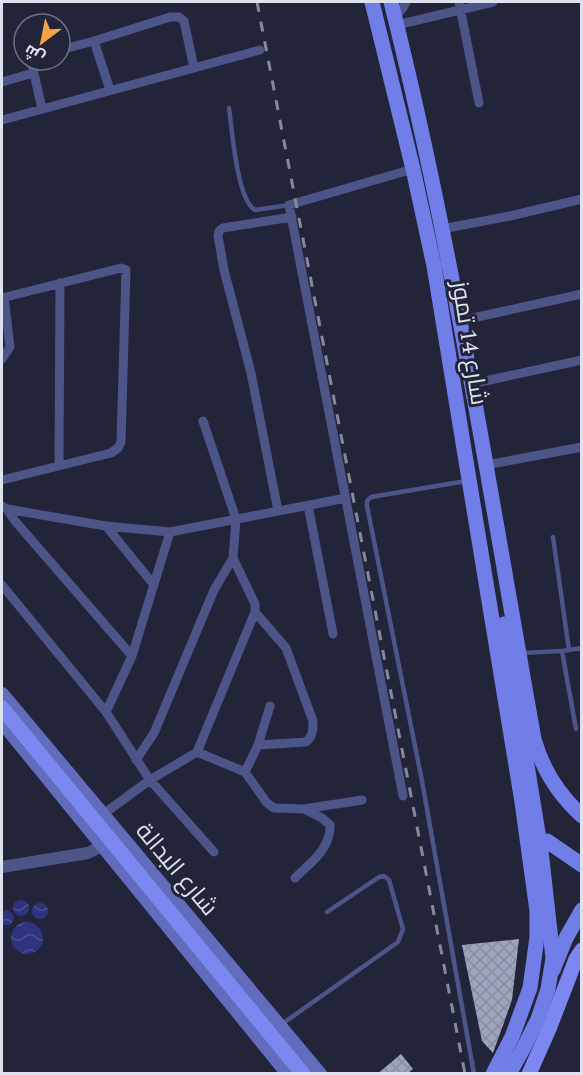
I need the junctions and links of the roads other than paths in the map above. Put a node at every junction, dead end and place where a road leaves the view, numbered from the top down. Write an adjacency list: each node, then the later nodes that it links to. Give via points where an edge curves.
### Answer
1 (372, 2): 18 (main road, شارع 14 تموز)
2 (391, 2): 6 (main road, شارع 14 تموز)
3 (406, 2): 6 (street)
4 (493, 2): 5 (street)
5 (460, 5): 6 (street); 14 (street)
6 (395, 21): 22 (main road, شارع 14 تموز)
7 (94, 41): 8 (street); 10 (street, via 179,17 184,21); 13 (street)
8 (72, 47)
9 (260, 50): 10 (street)
10 (194, 68): 13 (street)
11 (33, 73): 12 (street); 16 (street)
12 (2, 82)
13 (110, 90): 16 (street)
14 (479, 103)
15 (229, 108): 20 (lane, via 235,160 246,202 255,210)
16 (42, 109): 17 (street)
17 (2, 120)
18 (413, 169): 20 (street); 36 (main road, شارع 14 تموز, via 434,266)
19 (582, 200): 22 (street)
20 (289, 205): 21 (street)
21 (292, 217): 37 (street); 40 (street, via 223,228 218,236 251,372)
22 (442, 229): 26 (main road, شارع 14 تموز)
23 (60, 283): 25 (street); 33 (street); 33 (street, via 126,270 121,442 111,453)
24 (582, 294): 26 (street)
25 (3, 297): 27 (street, via 10,347)
26 (459, 321): 29 (main road, شارع 14 تموز)
27 (2, 359)
28 (582, 360): 29 (street)
29 (471, 384): 30 (main road, شارع 14 تموز)
30 (474, 403): 34 (main road, شارع 14 تموز); 84 (main road, bridge, via 472,453 541,851 552,939)
31 (203, 422): 41 (street)
32 (582, 447): 34 (street)
33 (59, 465): 35 (street)
34 (486, 465): 53 (main road, شارع 14 تموز)
35 (2, 480)
36 (470, 480): 57 (main road, شارع 14 تموز); 90 (lane, via 371,497 367,506 422,781)
37 (346, 498): 38 (street); 68 (street)
38 (308, 505): 40 (street); 49 (street)
39 (4, 508): 42 (street); 54 (street)
40 (278, 511): 41 (street)
41 (236, 519): 43 (street); 45 (street)
42 (106, 526): 43 (street); 47 (street)
43 (170, 532): 47 (street)
44 (553, 537): 51 (lane)
45 (233, 558): 48 (street, via 255,604); 65 (street, via 214,590 154,733)
46 (2, 585): 60 (street)
47 (154, 585): 54 (street)
48 (255, 612): 63 (street, via 286,648 313,721 312,737 306,742); 64 (street)
49 (333, 634)
50 (582, 648): 51 (lane)
51 (569, 650): 52 (lane)
52 (562, 651): 53 (lane); 62 (lane)
53 (519, 653): 55 (main road, شارع 14 تموز)
54 (132, 656): 60 (street)
55 (525, 692): 57 (main road, via 513,689); 73 (main road, شارع 14 تموز, via 537,752 568,802)
56 (2, 694): 72 (main road, شارع البدالة)
57 (505, 695): 70 (main road, شارع 14 تموز)
58 (270, 706): 63 (street)
59 (2, 708): 72 (highway)
60 (106, 712): 65 (street)
61 (2, 722): 76 (main road, شارع البدالة)
62 (576, 729)
63 (258, 746): 66 (street)
64 (196, 752): 66 (street); 67 (street)
65 (136, 760): 67 (street)
66 (245, 772): 71 (street, via 274,808)
67 (150, 780): 72 (street); 77 (street)
68 (403, 796)
69 (362, 800): 71 (street)
70 (522, 802): 74 (main road); 91 (main road, via 537,911 536,954 530,988)
71 (304, 809): 80 (street, via 330,825 331,836 323,851)
72 (95, 815): 85 (main road, شارع البدالة); 88 (highway)
73 (582, 816)
74 (530, 821)
75 (547, 841): 78 (main road)
76 (102, 846): 79 (street, via 88,853); 87 (main road, شارع البدالة)
77 (214, 852)
78 (582, 865)
79 (2, 867)
80 (295, 878)
81 (582, 910): 84 (main road, bridge)
82 (327, 912): 85 (lane, via 384,876 389,879 402,935 398,942)
83 (582, 950): 86 (highway)
84 (550, 976): 92 (main road, bridge, via 537,1019)
85 (280, 1026): 89 (main road, شارع البدالة)
86 (531, 1072)
87 (288, 1074)
88 (303, 1074)
89 (320, 1074)
90 (474, 1074)
91 (493, 1074)
92 (509, 1074)

